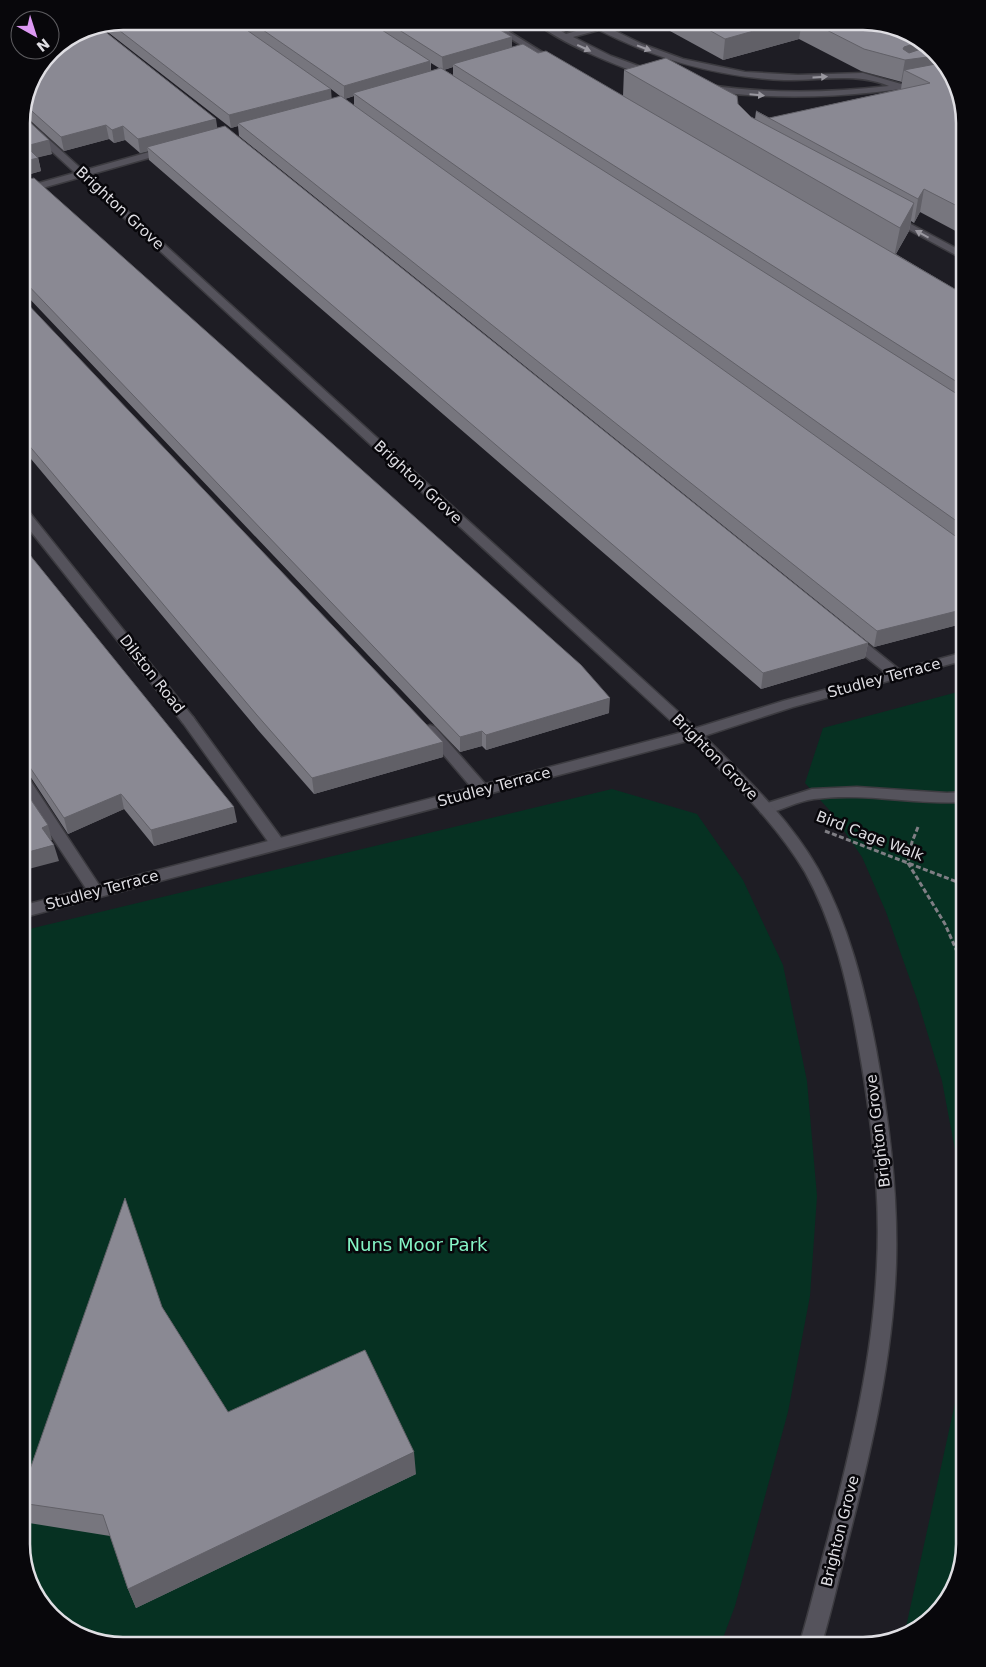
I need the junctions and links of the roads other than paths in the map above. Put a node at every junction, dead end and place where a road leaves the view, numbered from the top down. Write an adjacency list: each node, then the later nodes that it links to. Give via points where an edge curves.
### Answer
1 (499, 30): 6 (street, via 529,51)
2 (552, 30): 5 (street)
3 (589, 30): 5 (street)
4 (606, 30): 10 (street, one-way to 10, via 663,55 729,72 813,77 858,74)
5 (564, 37): 7 (street, one-way to 7, via 617,63)
6 (567, 69)
7 (664, 78)
8 (945, 80): 10 (street)
9 (696, 86): 10 (street, one-way to 10, via 739,98 826,96)
10 (902, 87)
11 (30, 125): 13 (street, Brighton Grove)
12 (175, 148): 13 (street)
13 (82, 173): 14 (street); 22 (street, Brighton Grove)
14 (30, 189)
15 (880, 210): 16 (street, one-way to 15)
16 (956, 252)
17 (30, 521): 27 (street, Dilston Road, via 188,720)
18 (842, 630): 20 (street)
19 (956, 658): 20 (street, Studley Terrace)
20 (896, 674): 22 (street, Studley Terrace)
21 (419, 719): 23 (street)
22 (694, 734): 23 (street, Studley Terrace); 26 (street, Brighton Grove)
23 (482, 790): 27 (street, Studley Terrace)
24 (30, 792): 28 (street)
25 (956, 796): 26 (street, via 857,792 812,794)
26 (766, 809): 30 (street, Brighton Grove, via 795,845 823,892 843,942 860,1008 884,1160 887,1224 884,1295 872,1394 847,1507)
27 (276, 843): 28 (street, Studley Terrace)
28 (96, 892): 29 (street, Studley Terrace)
29 (30, 910)
30 (812, 1637)

